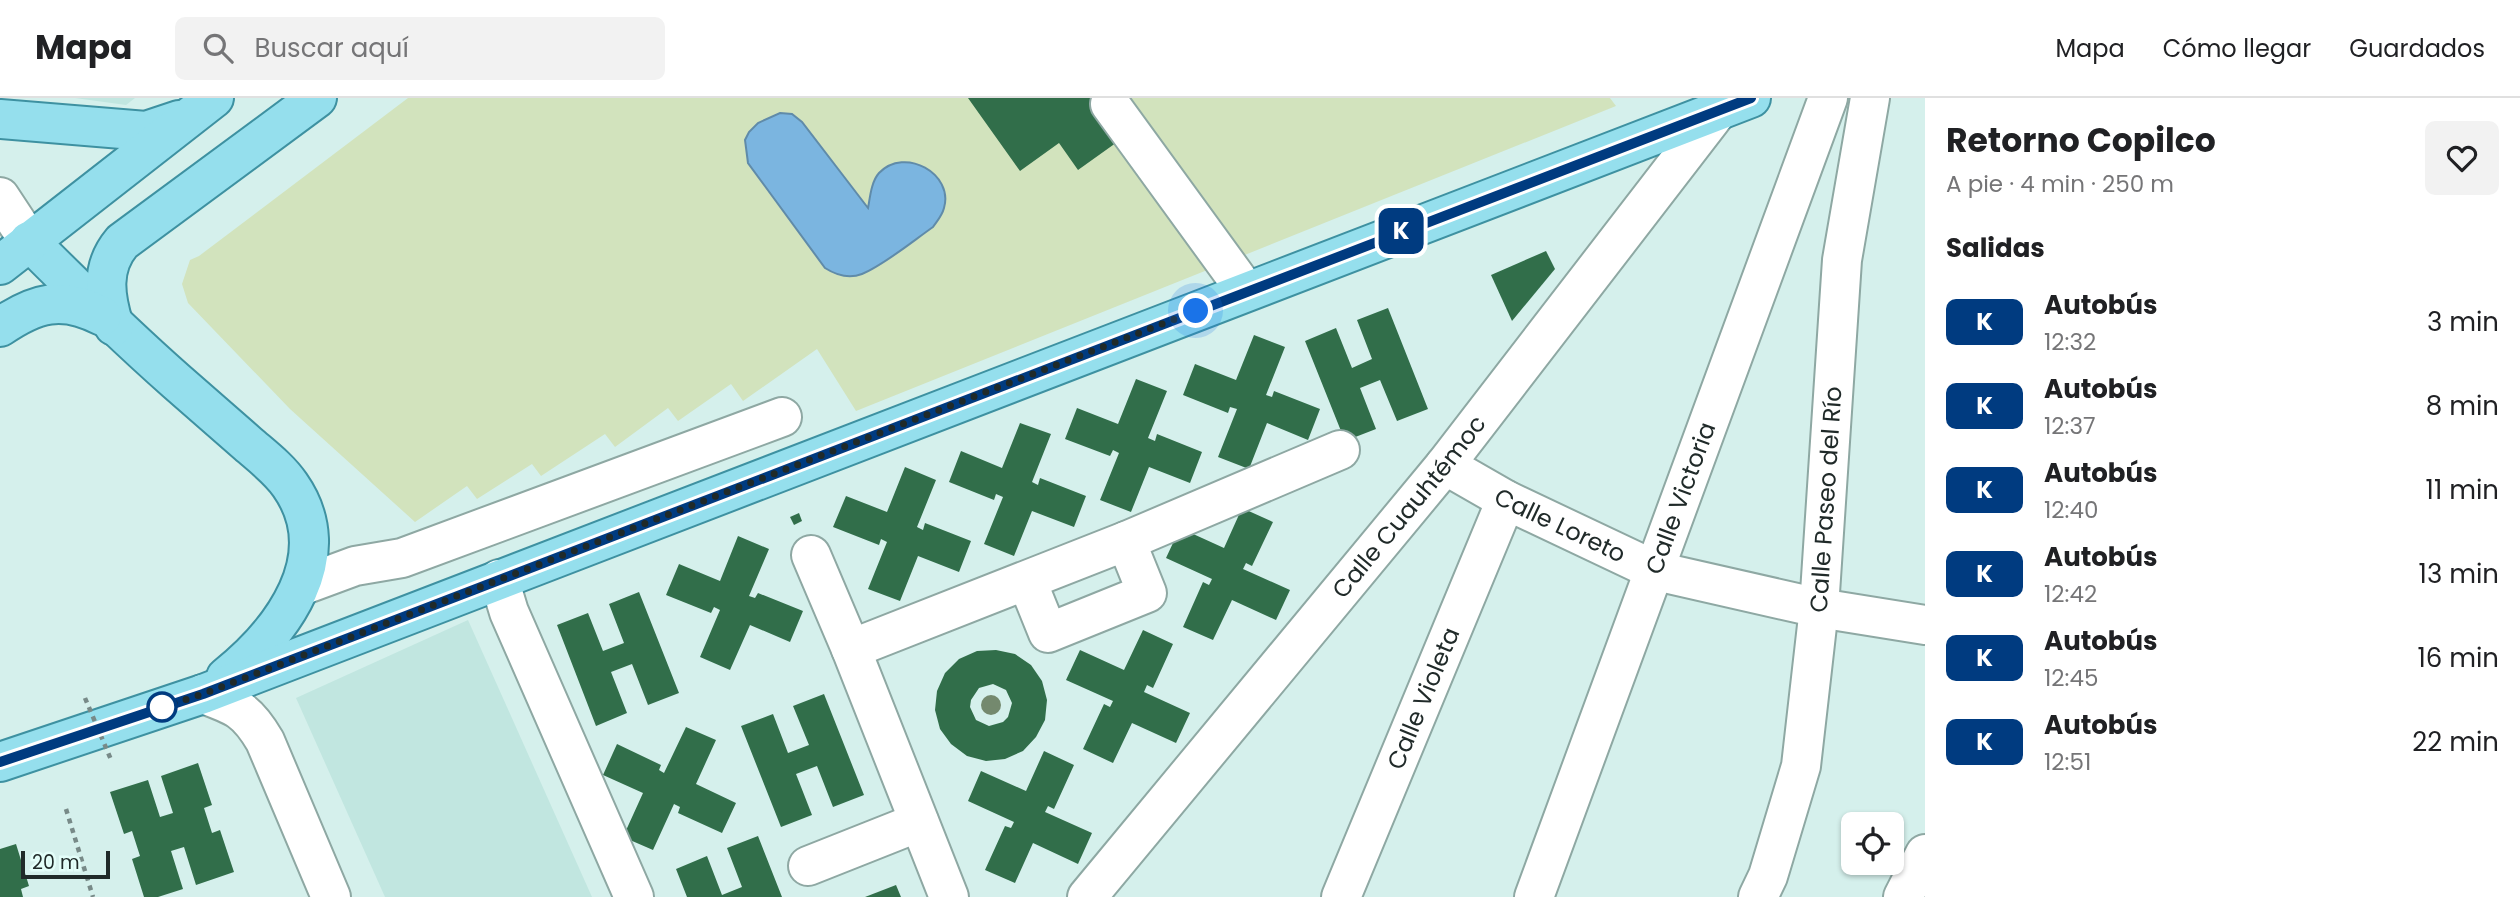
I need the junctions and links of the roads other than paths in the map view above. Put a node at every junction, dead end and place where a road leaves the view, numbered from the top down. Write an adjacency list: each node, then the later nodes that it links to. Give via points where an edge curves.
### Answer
1 (317, 98): 12 (main road, via 122,242 111,258 105,286)
2 (1828, 98): 20 (street, Calle Victoria)
3 (1870, 98): 24 (street, Calle Paseo del Río, via 1842,260)
4 (1122, 101): 11 (street)
5 (1735, 103): 11 (main road); 16 (street, Calle Cuauhtémoc)
6 (200, 108): 7 (main road, via 146,131); 9 (main road)
7 (0, 119)
8 (0, 197): 9 (street)
9 (29, 241): 10 (main road); 12 (main road)
10 (0, 265)
11 (1256, 287): 21 (main road)
12 (114, 326): 13 (main road, via 90,310 63,303 34,307); 23 (main road, via 290,484 301,505 309,540)
13 (0, 327)
14 (782, 417): 23 (street, via 402,558 355,566)
15 (1339, 450): 18 (street)
16 (1444, 465): 17 (street, Calle Loreto); 33 (street, Calle Cuauhtémoc)
17 (1506, 500): 20 (street, Calle Loreto); 36 (street, Calle Violeta)
18 (1126, 541): 22 (street); 22 (street, via 1147,593 1048,633)
19 (811, 555): 26 (street)
20 (1656, 571): 24 (street, Calle Loreto); 37 (street, Calle Victoria)
21 (499, 579): 27 (main road); 34 (street, via 509,612)
22 (1027, 581): 26 (street)
23 (301, 586): 27 (main road, via 274,629)
24 (1819, 608): 25 (street, Calle Loreto); 38 (street, Calle Paseo del Río, via 1801,766)
25 (1925, 625)
26 (851, 649): 29 (street)
27 (203, 694): 28 (main road); 32 (street, via 232,705 253,720 265,741)
28 (0, 762)
29 (919, 822): 31 (street); 35 (street)
30 (1925, 854): 39 (street)
31 (808, 866)
32 (319, 894)
33 (1094, 895)
34 (634, 897)
35 (949, 897)
36 (1341, 897)
37 (1534, 897)
38 (1758, 897)
39 (1903, 897)

